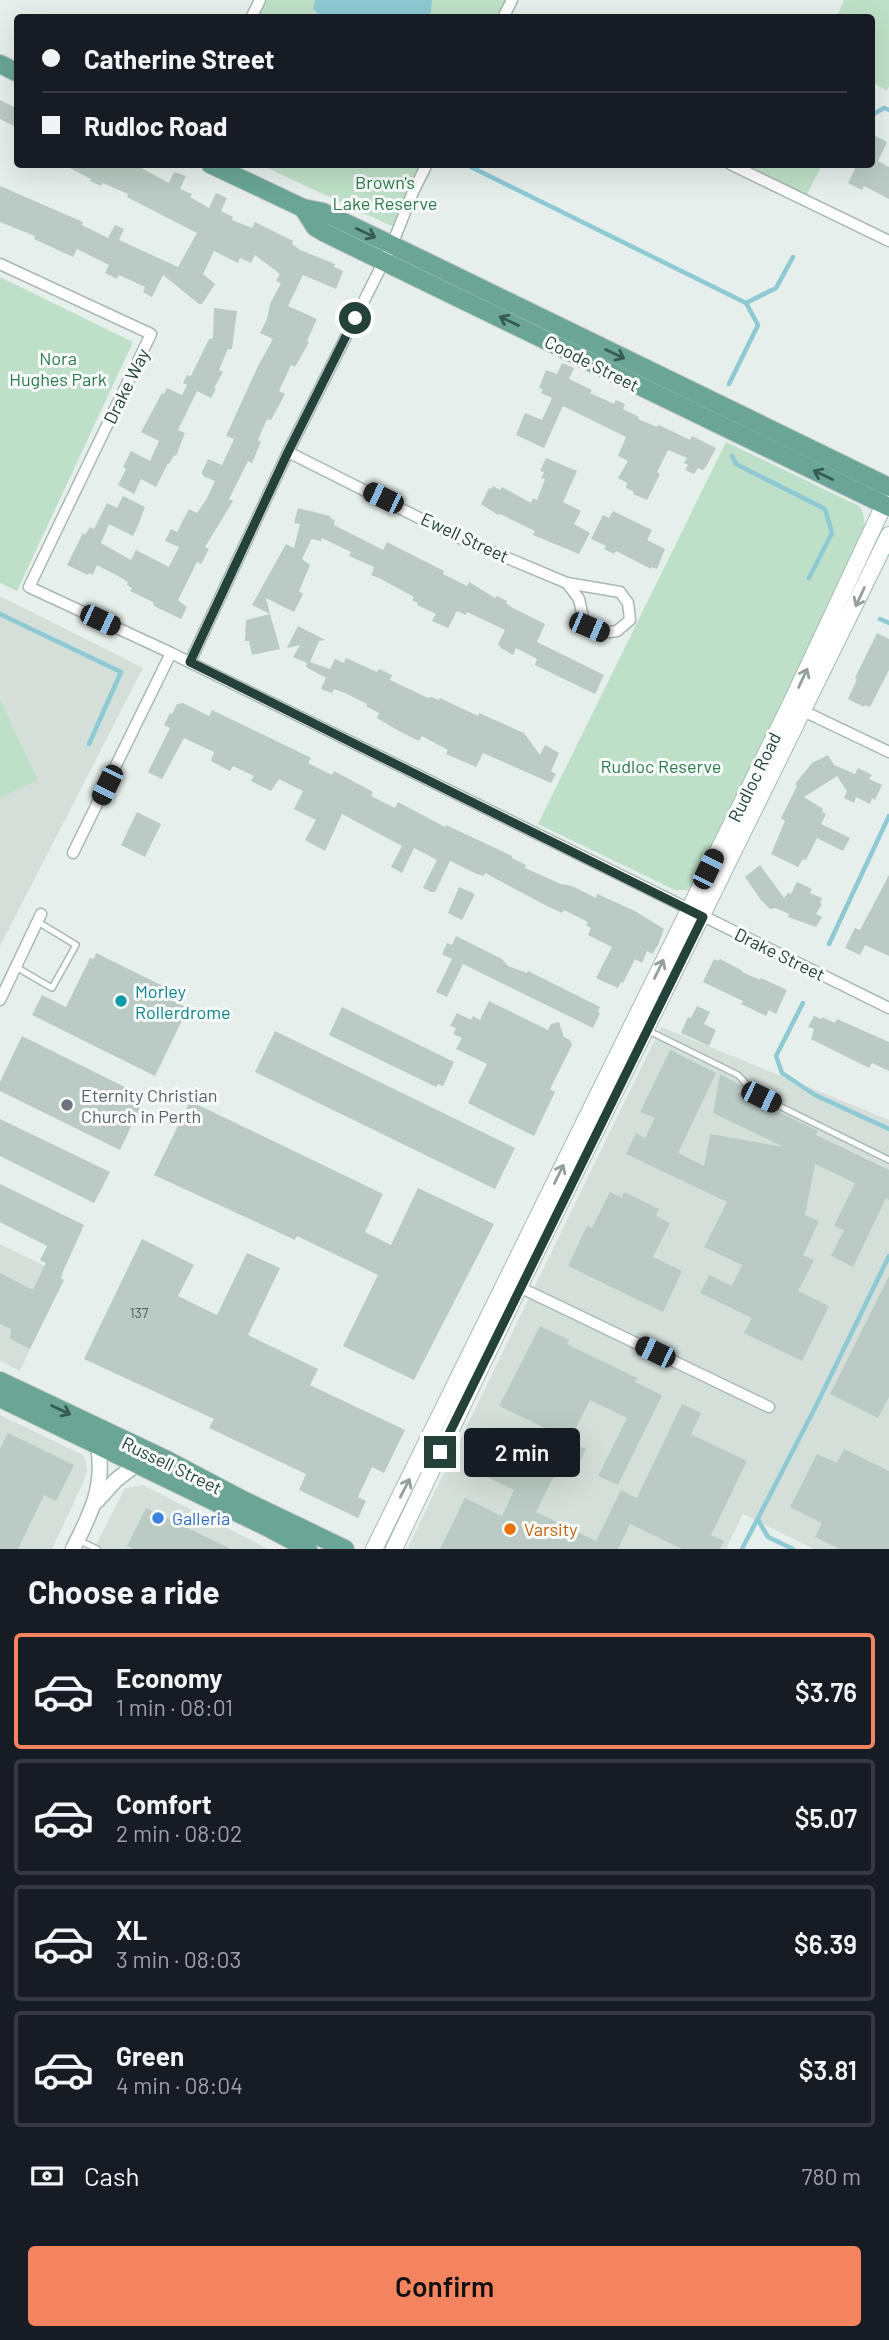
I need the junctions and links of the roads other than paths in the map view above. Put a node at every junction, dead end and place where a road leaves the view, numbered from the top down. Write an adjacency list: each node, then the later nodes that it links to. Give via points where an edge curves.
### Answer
1 (218, 168): 4 (main road, Coode Street)
2 (425, 168): 6 (street)
3 (738, 168): 5 (street)
4 (303, 208): 6 (main road, Coode Street, one-way to 6, via 323,212); 7 (main road, Coode Street, via 315,227)
5 (889, 241)
6 (392, 245): 7 (street); 10 (main road, Coode Street, one-way to 10)
7 (382, 261): 9 (street); 10 (main road, Coode Street, one-way to 7)
8 (0, 264): 13 (street, Drake Way, via 150,334)
9 (288, 452): 12 (street, Ewell Street, via 456,536); 15 (street)
10 (888, 498): 16 (main road, Rudloc Road, one-way to 10)
11 (889, 535): 16 (main road, Rudloc Road, one-way to 16)
12 (566, 583): 12 (street, Ewell Street, via 620,592 628,603 630,620 617,631 602,633 589,627 579,599)
13 (29, 587): 14 (street, Drake Street)
14 (171, 653): 15 (street, Drake Street); 18 (street)
15 (190, 662): 19 (street, Drake Street)
16 (797, 708): 17 (street); 19 (main road, Rudloc Road)
17 (889, 752)
18 (74, 853)
19 (695, 913): 23 (street, Drake Street); 24 (main road, Rudloc Road); 26 (main road, Rudloc Road, one-way to 19)
20 (39, 918): 21 (street); 21 (lane, via 76,944 52,988)
21 (16, 967): 22 (street)
22 (0, 1000)
23 (889, 1008)
24 (646, 1030): 25 (lane, via 738,1075 747,1089 761,1097); 26 (main road, Rudloc Road)
25 (889, 1160)
26 (513, 1284): 29 (street); 38 (main road, Rudloc Road, one-way to 26); 39 (main road, Rudloc Road)
27 (0, 1381): 31 (main road, Russell Street, one-way to 31)
28 (0, 1398): 30 (main road, Russell Street)
29 (769, 1407)
30 (98, 1445): 31 (main road, Russell Street); 33 (street, via 102,1467)
31 (118, 1447): 32 (main road, Russell Street); 37 (main road, Russell Street, via 167,1460)
32 (137, 1464): 33 (street); 36 (main road, Russell Street)
33 (95, 1503): 34 (street)
34 (75, 1544): 35 (lane)
35 (97, 1549)
36 (308, 1549)
37 (345, 1549)
38 (374, 1549)
39 (394, 1549)

